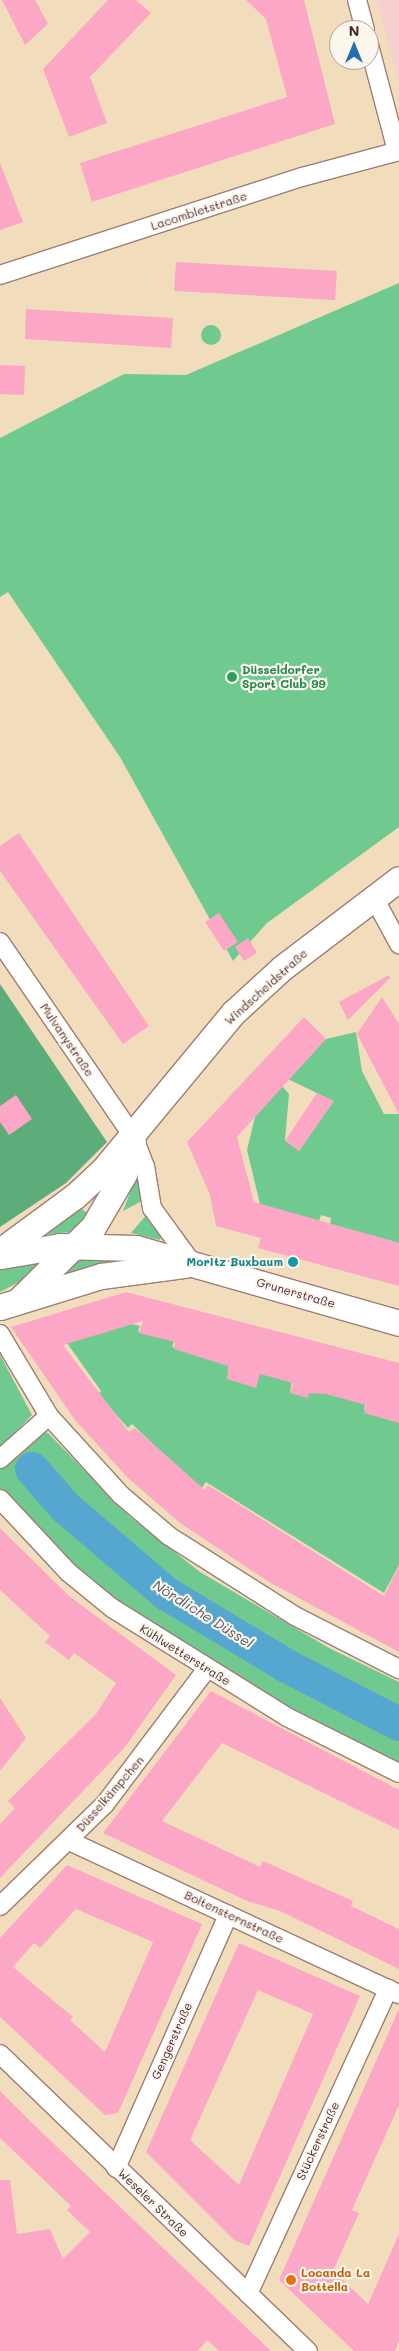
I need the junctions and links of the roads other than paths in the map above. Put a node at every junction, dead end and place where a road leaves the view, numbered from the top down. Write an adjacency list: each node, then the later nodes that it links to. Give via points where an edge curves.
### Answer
1 (357, 0): 2 (street)
2 (362, 20)
3 (376, 70): 4 (street)
4 (398, 151): 5 (street, Lacombletstraße, via 302,177)
5 (0, 275)
6 (399, 879): 7 (main road, Windscheidstraße)
7 (373, 896): 9 (street); 10 (main road, Windscheidstraße, via 233,1013 169,1086)
8 (0, 942): 10 (street, Mulvanystraße)
9 (399, 944)
10 (134, 1138): 11 (main road, Windscheidstraße, via 124,1174); 12 (main road, Windscheidstraße, via 75,1196); 14 (street, via 145,1166 152,1208)
11 (78, 1245): 13 (main road, Grunerstraße); 14 (main road, Grunerstraße, via 136,1248); 15 (main road, Windscheidstraße)
12 (0, 1251)
13 (0, 1256)
14 (192, 1263): 15 (main road, Grunerstraße, via 101,1276); 16 (main road, Grunerstraße)
15 (9, 1304)
16 (399, 1323)
17 (0, 1334): 18 (street)
18 (49, 1416): 19 (street); 21 (street, via 121,1495 169,1536 295,1616)
19 (0, 1459)
20 (0, 1498): 22 (street, Kühlwetterstraße, via 68,1572 112,1608)
21 (399, 1669)
22 (206, 1670): 23 (street, Kühlwetterstraße); 24 (street, Düsselkämpchen, via 141,1760)
23 (399, 1773)
24 (69, 1841): 25 (street, Düsselkämpchen); 26 (street, Boltensternstraße)
25 (0, 1906)
26 (228, 1914): 27 (street, Boltensternstraße); 29 (street, Gengerstraße)
27 (393, 1991): 30 (street, Stückerstraße)
28 (0, 2054): 29 (street, Weseler Straße)
29 (116, 2168): 30 (street, Weseler Straße)
30 (248, 2294): 31 (street, Weseler Straße)
31 (308, 2351)

